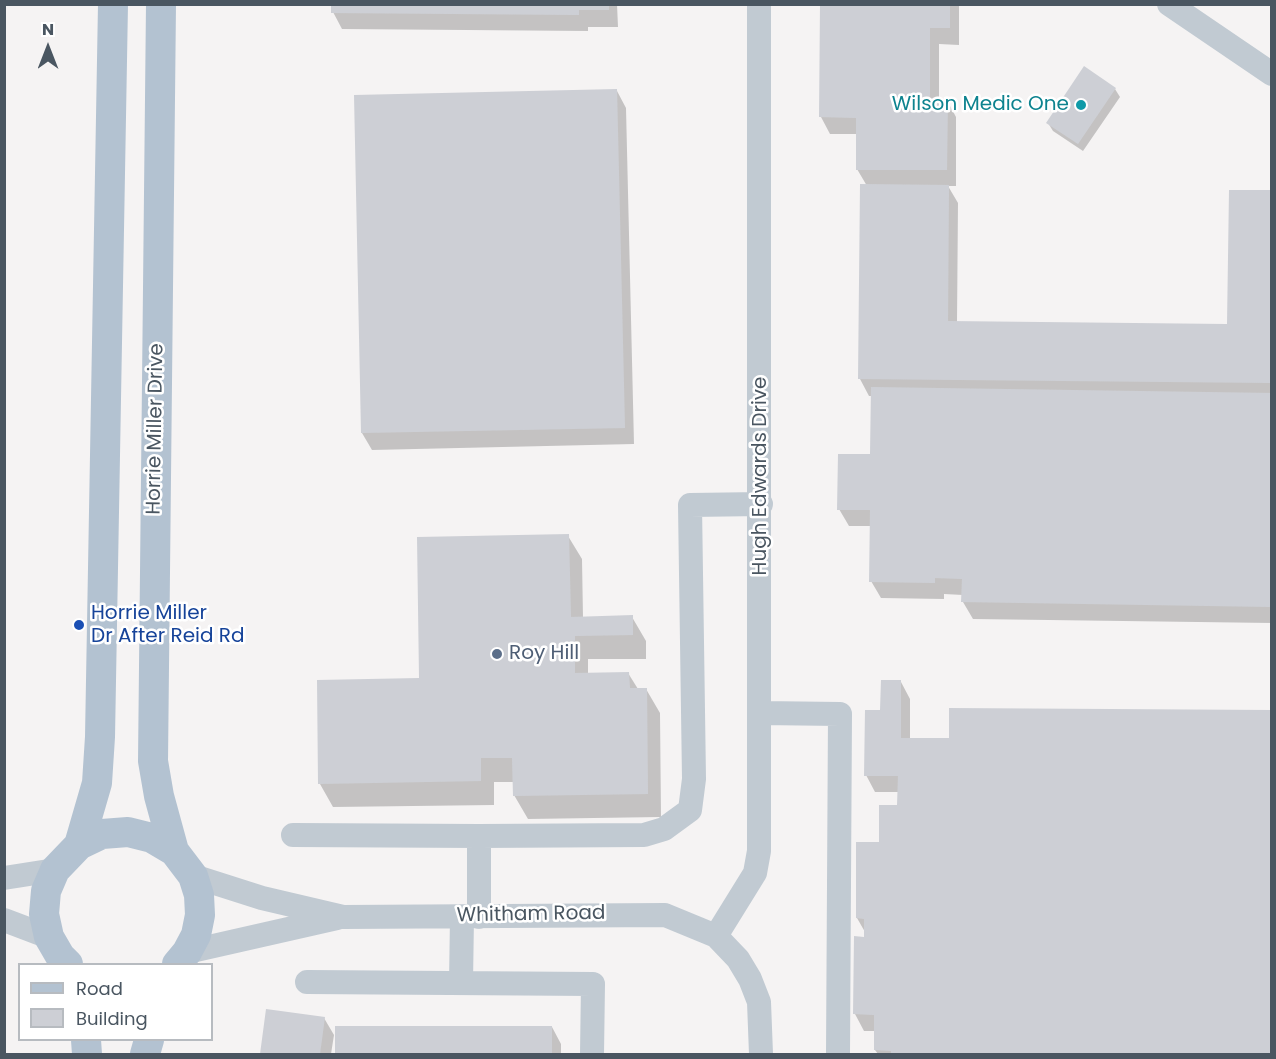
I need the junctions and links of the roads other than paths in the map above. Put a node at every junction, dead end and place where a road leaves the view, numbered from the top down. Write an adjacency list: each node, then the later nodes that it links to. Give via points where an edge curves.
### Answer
1 (113, 4): 10 (main road, Horrie Miller Drive, via 100,737 96,783)
2 (161, 4): 11 (main road, Horrie Miller Drive, via 153,761)
3 (759, 4): 6 (street, Hugh Edwards Drive)
4 (1169, 4): 5 (street)
5 (1272, 74)
6 (761, 504): 7 (street, Hugh Edwards Drive); 9 (street, via 690,505 694,779 690,810 664,829 644,835)
7 (761, 713): 18 (street, Hugh Edwards Drive, via 758,862); 26 (street, via 840,714)
8 (293, 835): 9 (street)
9 (479, 836): 16 (street)
10 (79, 844): 11 (main road, Horrie Miller Drive, via 102,834 128,832 152,838); 12 (main road, Horrie Miller Drive)
11 (174, 851): 13 (main road, Horrie Miller Drive)
12 (55, 870): 14 (street); 19 (main road, Horrie Miller Drive, via 46,891 44,914)
13 (193, 876): 15 (street, Whitham Road, via 262,898); 20 (main road, Horrie Miller Drive, via 200,915 196,935)
14 (4, 878)
15 (343, 917): 16 (street, Whitham Road); 20 (street, Whitham Road)
16 (470, 917): 18 (street, Whitham Road, via 665,915); 23 (street)
17 (4, 920): 19 (street)
18 (716, 936): 25 (street, via 738,958 759,1002)
19 (49, 937): 21 (main road, Horrie Miller Drive)
20 (182, 958)
21 (67, 963)
22 (307, 982): 23 (street)
23 (461, 983): 24 (street, via 593,984)
24 (592, 1054)
25 (761, 1054)
26 (838, 1054)

